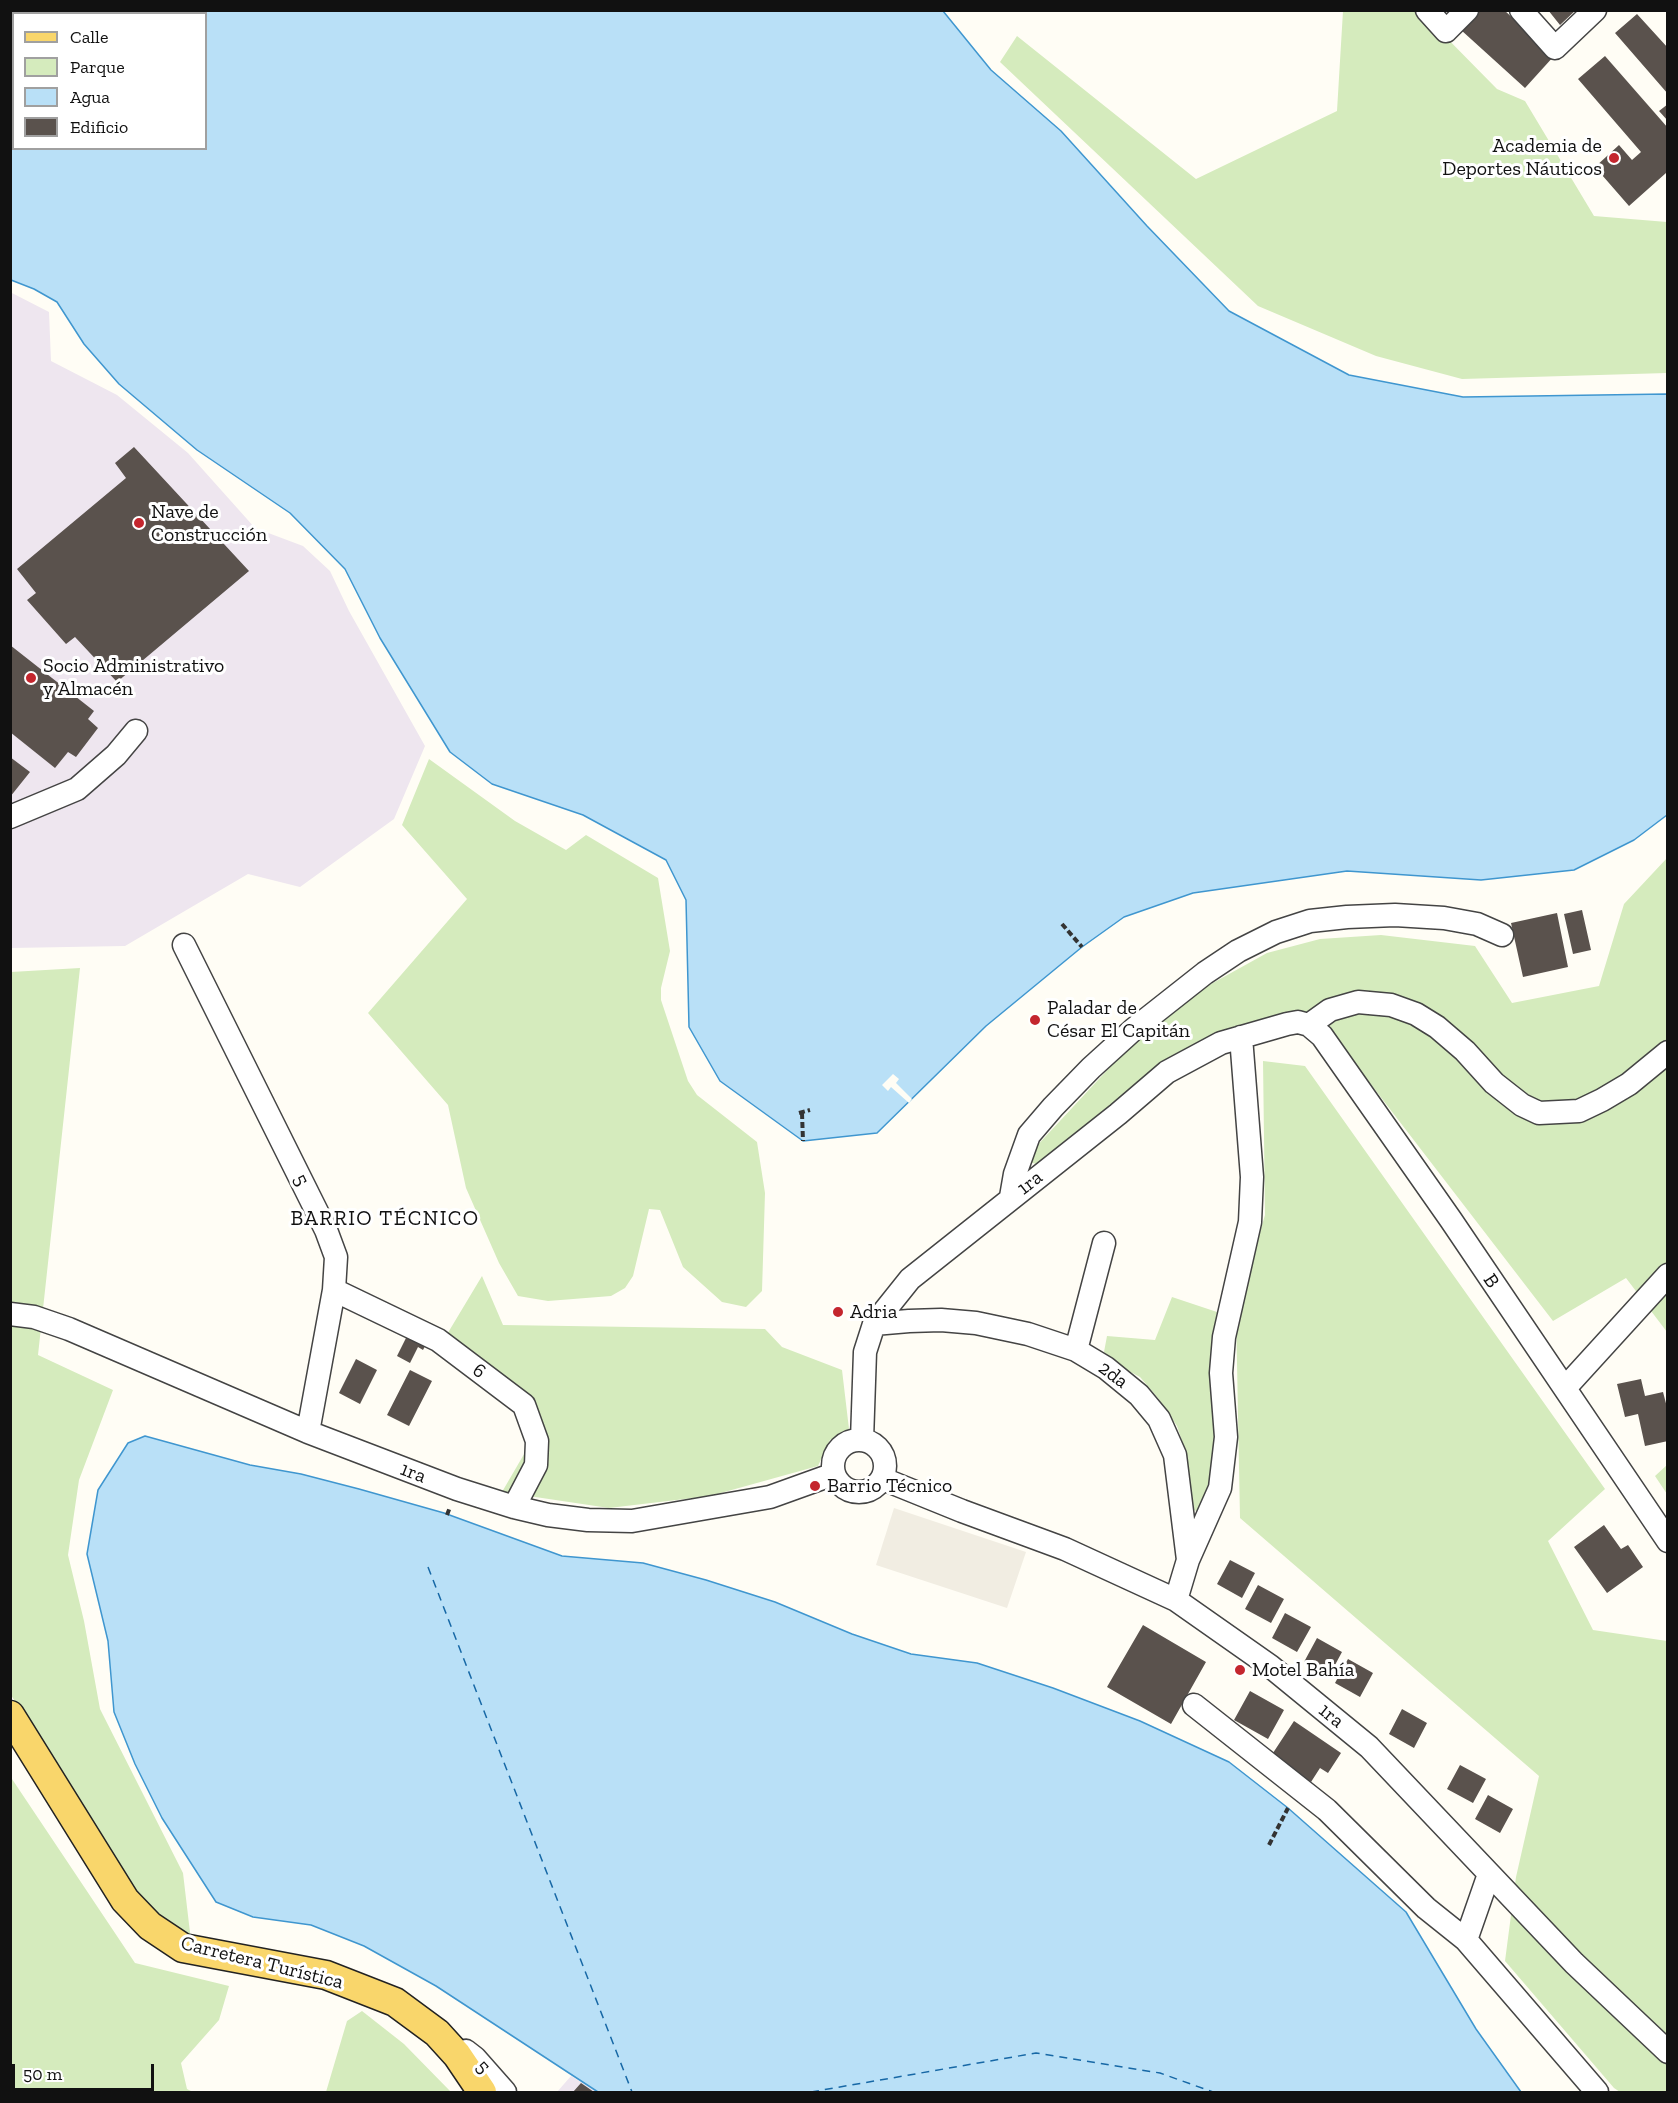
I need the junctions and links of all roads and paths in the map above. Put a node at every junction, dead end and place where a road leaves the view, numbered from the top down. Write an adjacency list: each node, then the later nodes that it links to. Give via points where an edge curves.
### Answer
1 (1427, 10): 2 (street, via 1446,31)
2 (1467, 10)
3 (1521, 10): 4 (street, via 1555,48)
4 (1595, 10)
5 (136, 731): 6 (street, via 116,755 77,789)
6 (10, 817)
7 (1062, 924): 10 (path)
8 (1502, 935): 16 (street, via 1477,924 1444,918 1347,917 1310,921 1238,951 1134,1029 1053,1107 1029,1135)
9 (184, 945): 19 (street, 5, via 326,1230 336,1257)
10 (1082, 947)
11 (1309, 1025): 12 (street, 1ra, via 1298,1022); 13 (street, via 1330,1010 1358,1002 1391,1005 1416,1014 1465,1051 1502,1089 1539,1113 1579,1111 1629,1084); 23 (street, B, via 1322,1036)
12 (1241, 1037): 16 (street, 1ra, via 1221,1043 1167,1072); 30 (street, via 1252,1177 1250,1222 1224,1337 1221,1373 1226,1437 1220,1488)
13 (1668, 1052)
14 (810, 1110): 15 (path, via 801,1113)
15 (803, 1141)
16 (1011, 1197): 21 (street, 1ra, via 910,1279)
17 (1104, 1244): 22 (street)
18 (1668, 1275): 23 (street)
19 (334, 1290): 24 (street, 5); 28 (street, 6, via 438,1340 524,1405 537,1441 536,1465)
20 (10, 1314): 24 (street, 1ra, via 34,1317 69,1329)
21 (873, 1324): 22 (street, 2da, via 930,1320 976,1323); 25 (street, 1ra, via 865,1352)
22 (1076, 1350): 30 (street, 2da, via 1139,1395 1159,1419 1175,1455)
23 (1565, 1389): 29 (street, B)
24 (308, 1432): 28 (street, 1ra)
25 (862, 1440): 26 (street, via 842,1446 833,1464); 27 (street, via 880,1449 885,1458)
26 (834, 1474): 27 (street, via 839,1484 857,1493 867,1492); 28 (street, 1ra, via 770,1497 632,1521 588,1520)
27 (883, 1479): 31 (street, 1ra, via 1065,1549)
28 (514, 1507)
29 (1668, 1541)
30 (1188, 1560): 31 (street, 2da)
31 (1176, 1600): 36 (street, 1ra, via 1270,1666 1369,1748)
32 (1194, 1705): 37 (street, via 1327,1810 1426,1908)
33 (10, 1715): 39 (main road, Carretera Turística, via 124,1900 150,1926 183,1948 326,1976 395,2002 437,2033)
34 (1288, 1808): 35 (path)
35 (1269, 1845)
36 (1489, 1874): 37 (street); 38 (street, 1ra, via 1574,1963)
37 (1466, 1940): 42 (street)
38 (1668, 2052)
39 (457, 2055): 40 (main road, Carretera Turística); 41 (street, 5, via 466,2051)
40 (482, 2092)
41 (505, 2092)
42 (1596, 2092)

